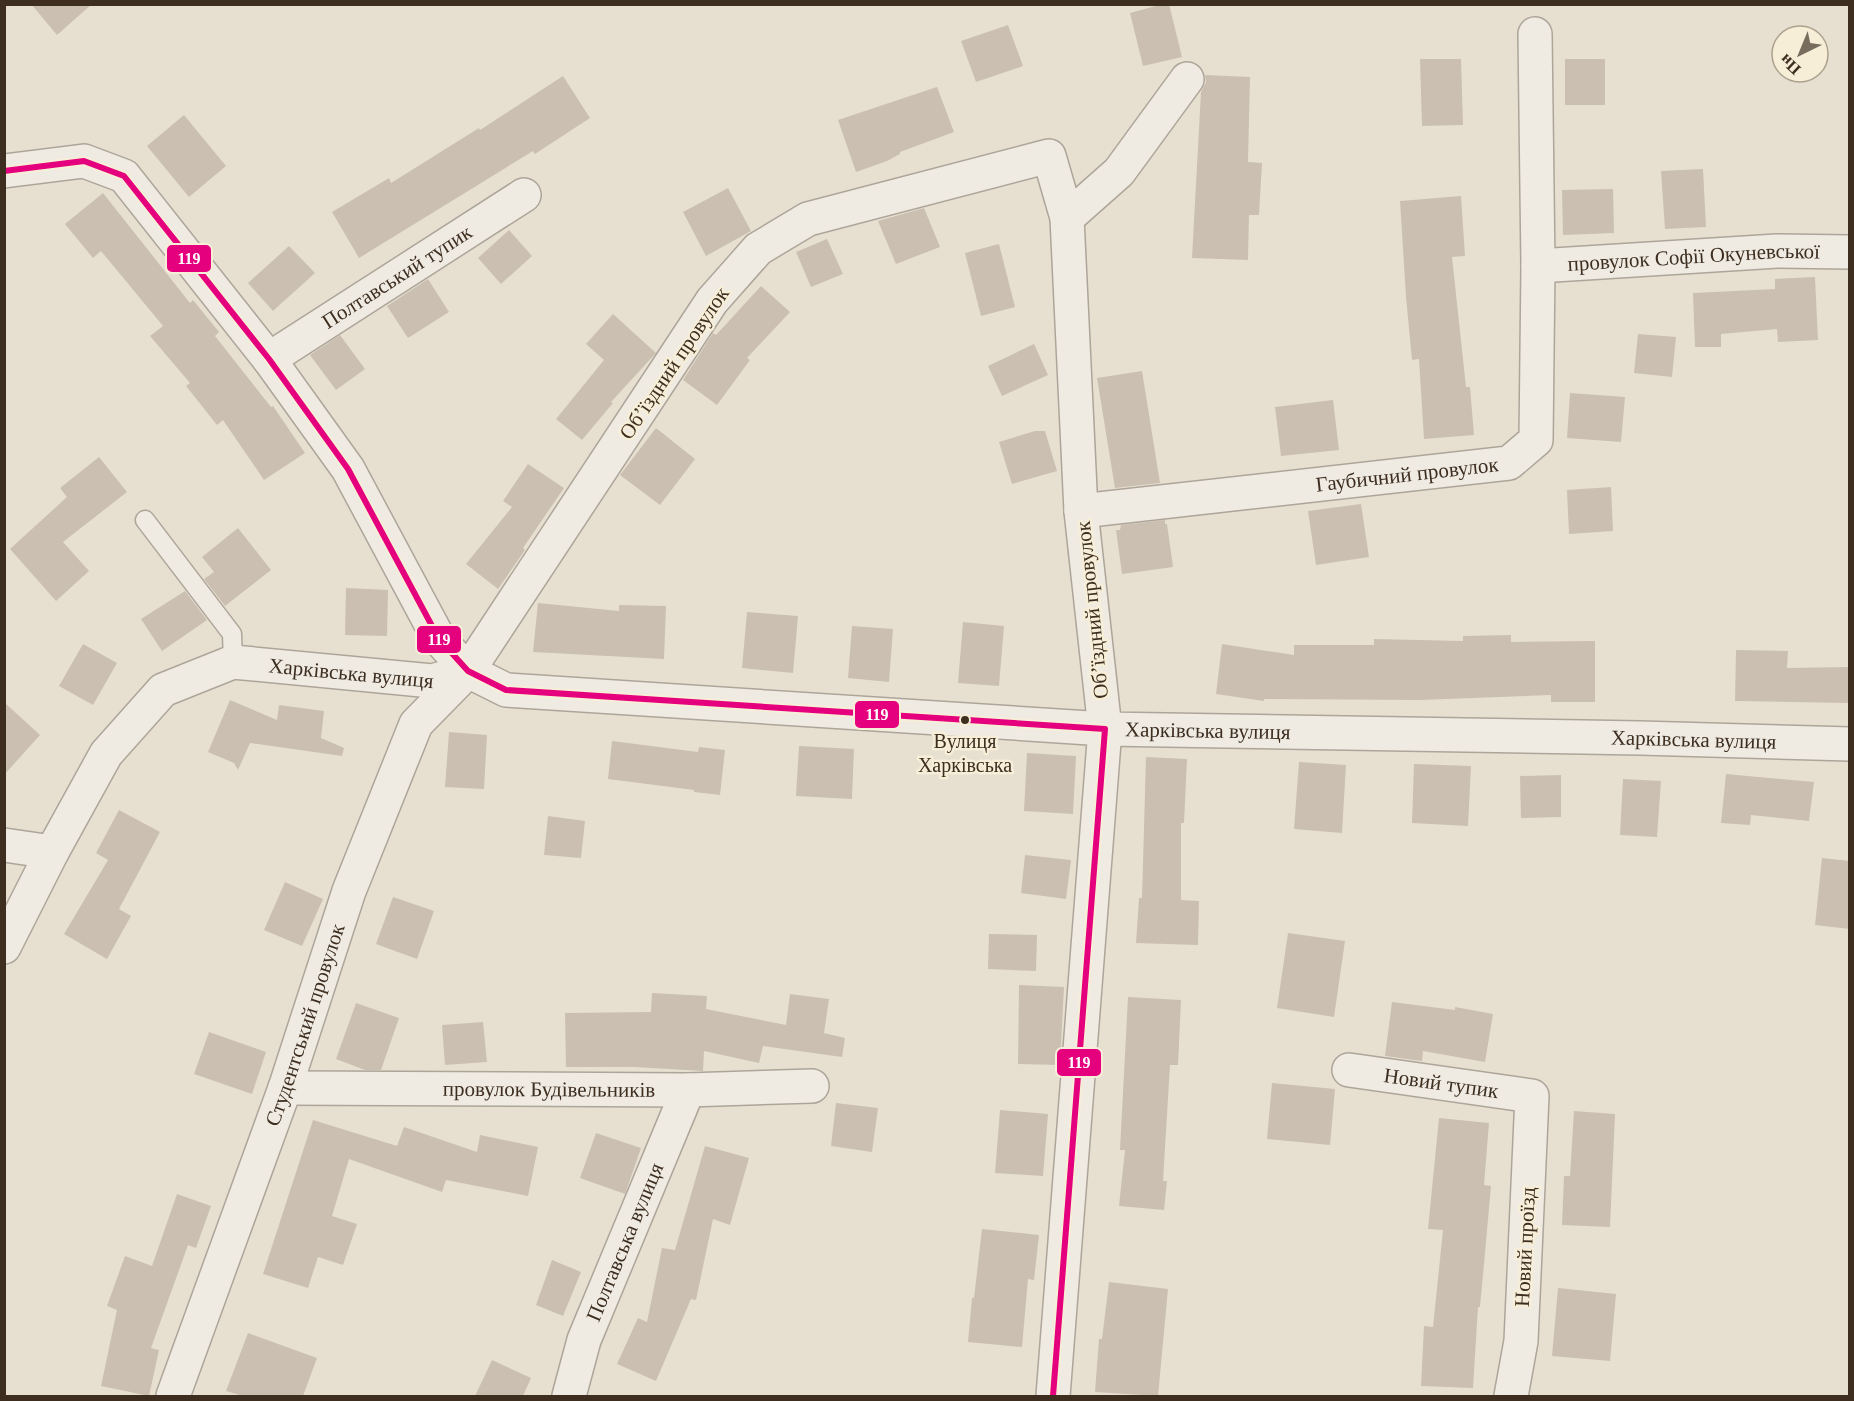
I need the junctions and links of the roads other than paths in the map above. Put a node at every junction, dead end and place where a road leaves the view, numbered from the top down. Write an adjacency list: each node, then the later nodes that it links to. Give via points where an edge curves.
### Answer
1 (1535, 34): 7 (street, Гаубичний провулок)
2 (1187, 79): 5 (street, via 1119,172)
3 (4, 171): 8 (street, via 84,160 124,176)
4 (524, 195): 8 (street, Полтавський тупик)
5 (1067, 218): 9 (street, Обʼїздний провулок); 12 (street, Обʼїздний провулок, via 1049,156 808,219 758,249 712,301)
6 (1850, 252): 7 (street, провулок Софії Окуневської, via 1778,251)
7 (1538, 266): 9 (street, Гаубичний провулок, via 1536,440 1509,463)
8 (269, 358): 12 (street, via 348,469 440,639)
9 (1081, 511): 13 (street, Обʼїздний провулок)
10 (145, 520): 11 (lane, via 232,634)
11 (233, 662): 12 (street, Харківська вулиця, via 432,681); 16 (street, Харківська вулиця, via 163,690 106,754)
12 (468, 671): 13 (street, Харківська вулиця, via 506,690); 20 (street, Студентський провулок, via 416,724 349,891)
13 (1105, 729): 14 (street, Харківська вулиця); 25 (street, Обʼїздний провулок)
14 (1850, 744)
15 (4, 845): 16 (street)
16 (52, 852): 17 (street, Харківська вулиця)
17 (4, 947)
18 (1349, 1070): 22 (street, Новий тупик)
19 (812, 1086): 21 (street, провулок Будівельників)
20 (285, 1088): 21 (street, провулок Будівельників); 23 (street, Студентський провулок)
21 (688, 1090): 24 (street, Полтавська вулиця, via 584,1340)
22 (1532, 1096): 26 (street, Новий проїзд, via 1521,1341)
23 (173, 1396)
24 (569, 1396)
25 (1053, 1396)
26 (1510, 1396)

